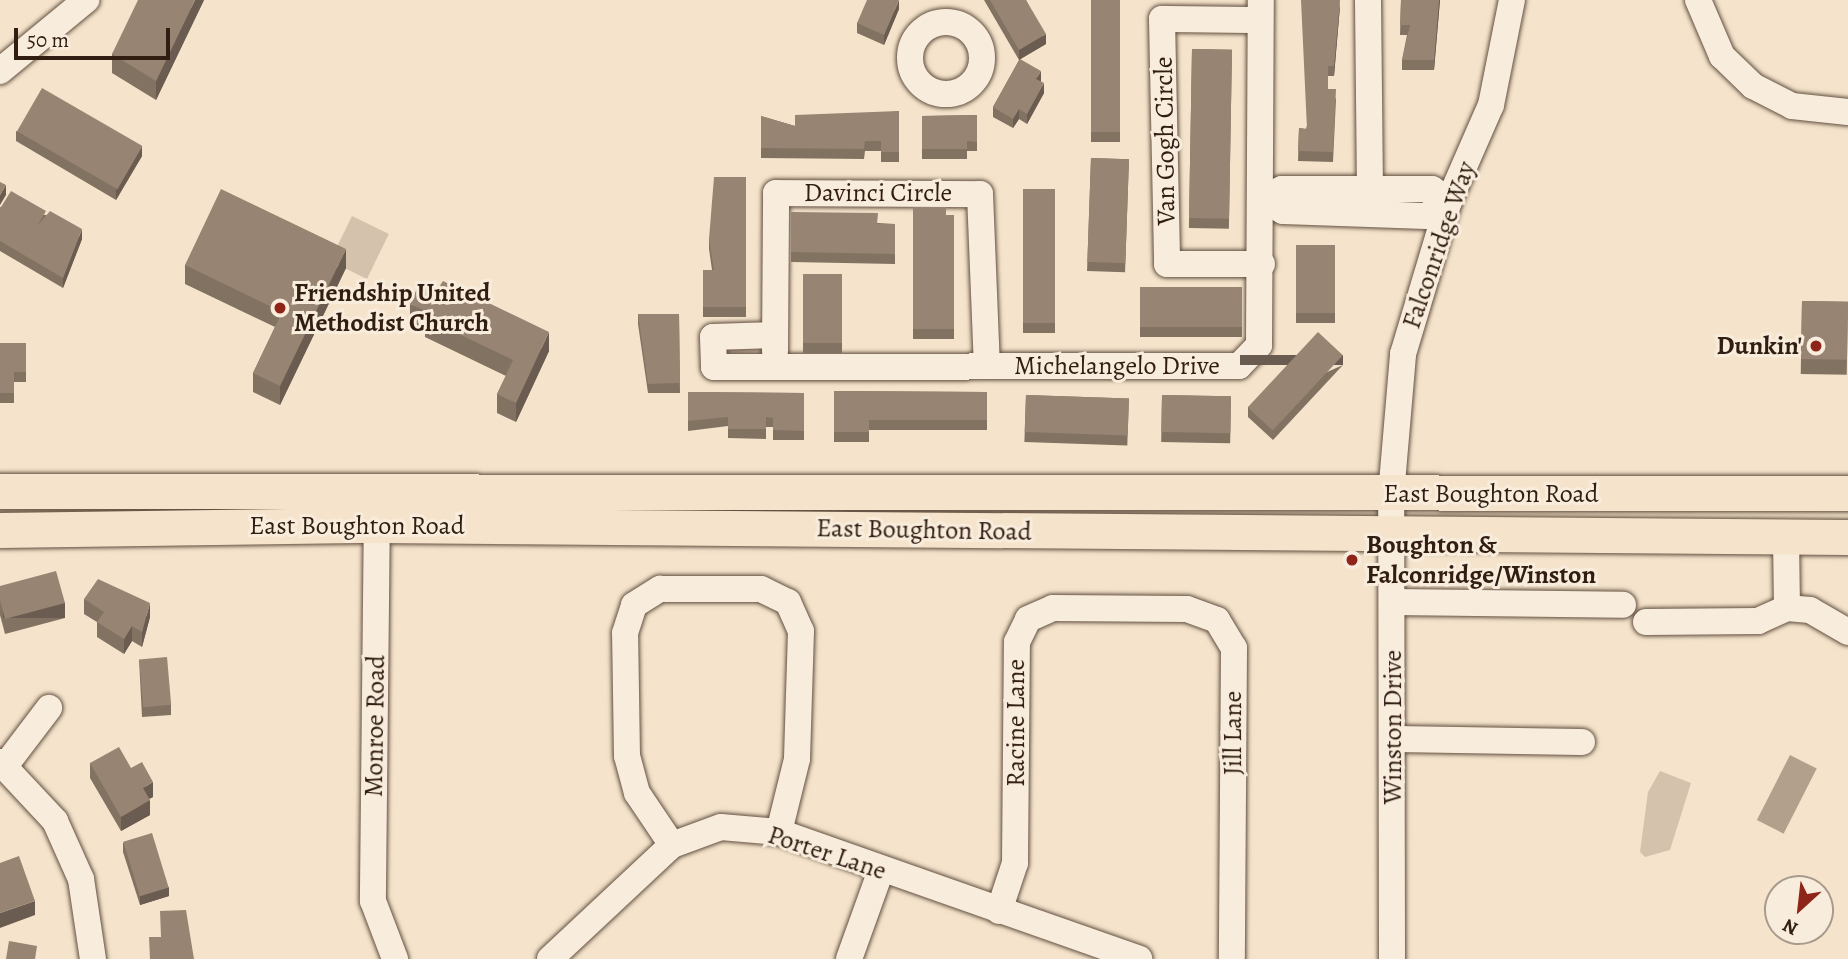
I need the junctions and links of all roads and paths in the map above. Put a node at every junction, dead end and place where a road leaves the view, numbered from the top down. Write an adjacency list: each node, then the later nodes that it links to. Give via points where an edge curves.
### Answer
1 (86, 0): 6 (street)
2 (1368, 0): 8 (street)
3 (1512, 0): 10 (street, Falconridge Way, via 1491,105)
4 (1698, 0): 7 (street, via 1722,56 1753,86 1792,106)
5 (1259, 10): 9 (street, Michelangelo Drive); 11 (street, Van Gogh Circle, via 1162,19 1167,264)
6 (0, 71)
7 (1848, 112)
8 (1370, 188): 9 (street, via 1282,189); 10 (street, via 1432,189)
9 (1262, 199): 10 (street, via 1283,211 1426,216); 11 (street, Michelangelo Drive)
10 (1449, 201): 18 (street, Falconridge Way, via 1403,354)
11 (1262, 264): 14 (street, Michelangelo Drive, via 1259,345 1239,366)
12 (775, 335): 13 (street, Davinci Circle); 13 (street, Michelangelo Drive, via 713,337 714,367); 14 (street, Davinci Circle, via 776,193 980,194)
13 (775, 365): 14 (street, Michelangelo Drive)
14 (987, 365)
15 (377, 489): 16 (main road, East Boughton Road); 18 (main road, East Boughton Road); 19 (street, Monroe Road)
16 (0, 491)
17 (1848, 493): 18 (main road, East Boughton Road)
18 (1391, 495): 21 (street, Winston Drive)
19 (377, 525): 20 (main road, East Boughton Road); 21 (main road, East Boughton Road); 39 (street, Monroe Road, via 373,901)
20 (0, 530)
21 (1392, 534): 22 (main road, East Boughton Road); 24 (street, Winston Drive)
22 (1786, 537): 23 (main road, East Boughton Road); 27 (street)
23 (1848, 537)
24 (1393, 602): 25 (street); 31 (street, Winston Drive)
25 (1623, 605)
26 (1111, 607): 37 (street, Racine Lane, via 1053,608 1028,619 1017,642 1015,863); 43 (street, Jill Lane, via 1187,609 1217,620 1234,648)
27 (1787, 608): 28 (street, via 1758,621); 29 (street, via 1810,610)
28 (1646, 622)
29 (1848, 632)
30 (49, 708): 33 (street)
31 (1393, 739): 32 (street); 44 (street, Winston Drive)
32 (1582, 742)
33 (2, 764): 38 (street, via 55,821 81,879)
34 (779, 832): 35 (street, Porter Lane, via 721,827); 35 (street, via 797,759 801,631 788,602 761,589 660,589 634,605 625,633 627,756 637,793); 36 (street, Porter Lane)
35 (672, 845): 40 (street, Porter Lane)
36 (881, 870): 37 (street, Porter Lane); 41 (street)
37 (999, 911): 42 (street, Porter Lane)
38 (93, 959)
39 (395, 959)
40 (550, 959)
41 (849, 959)
42 (1139, 959)
43 (1232, 959)
44 (1392, 959)

